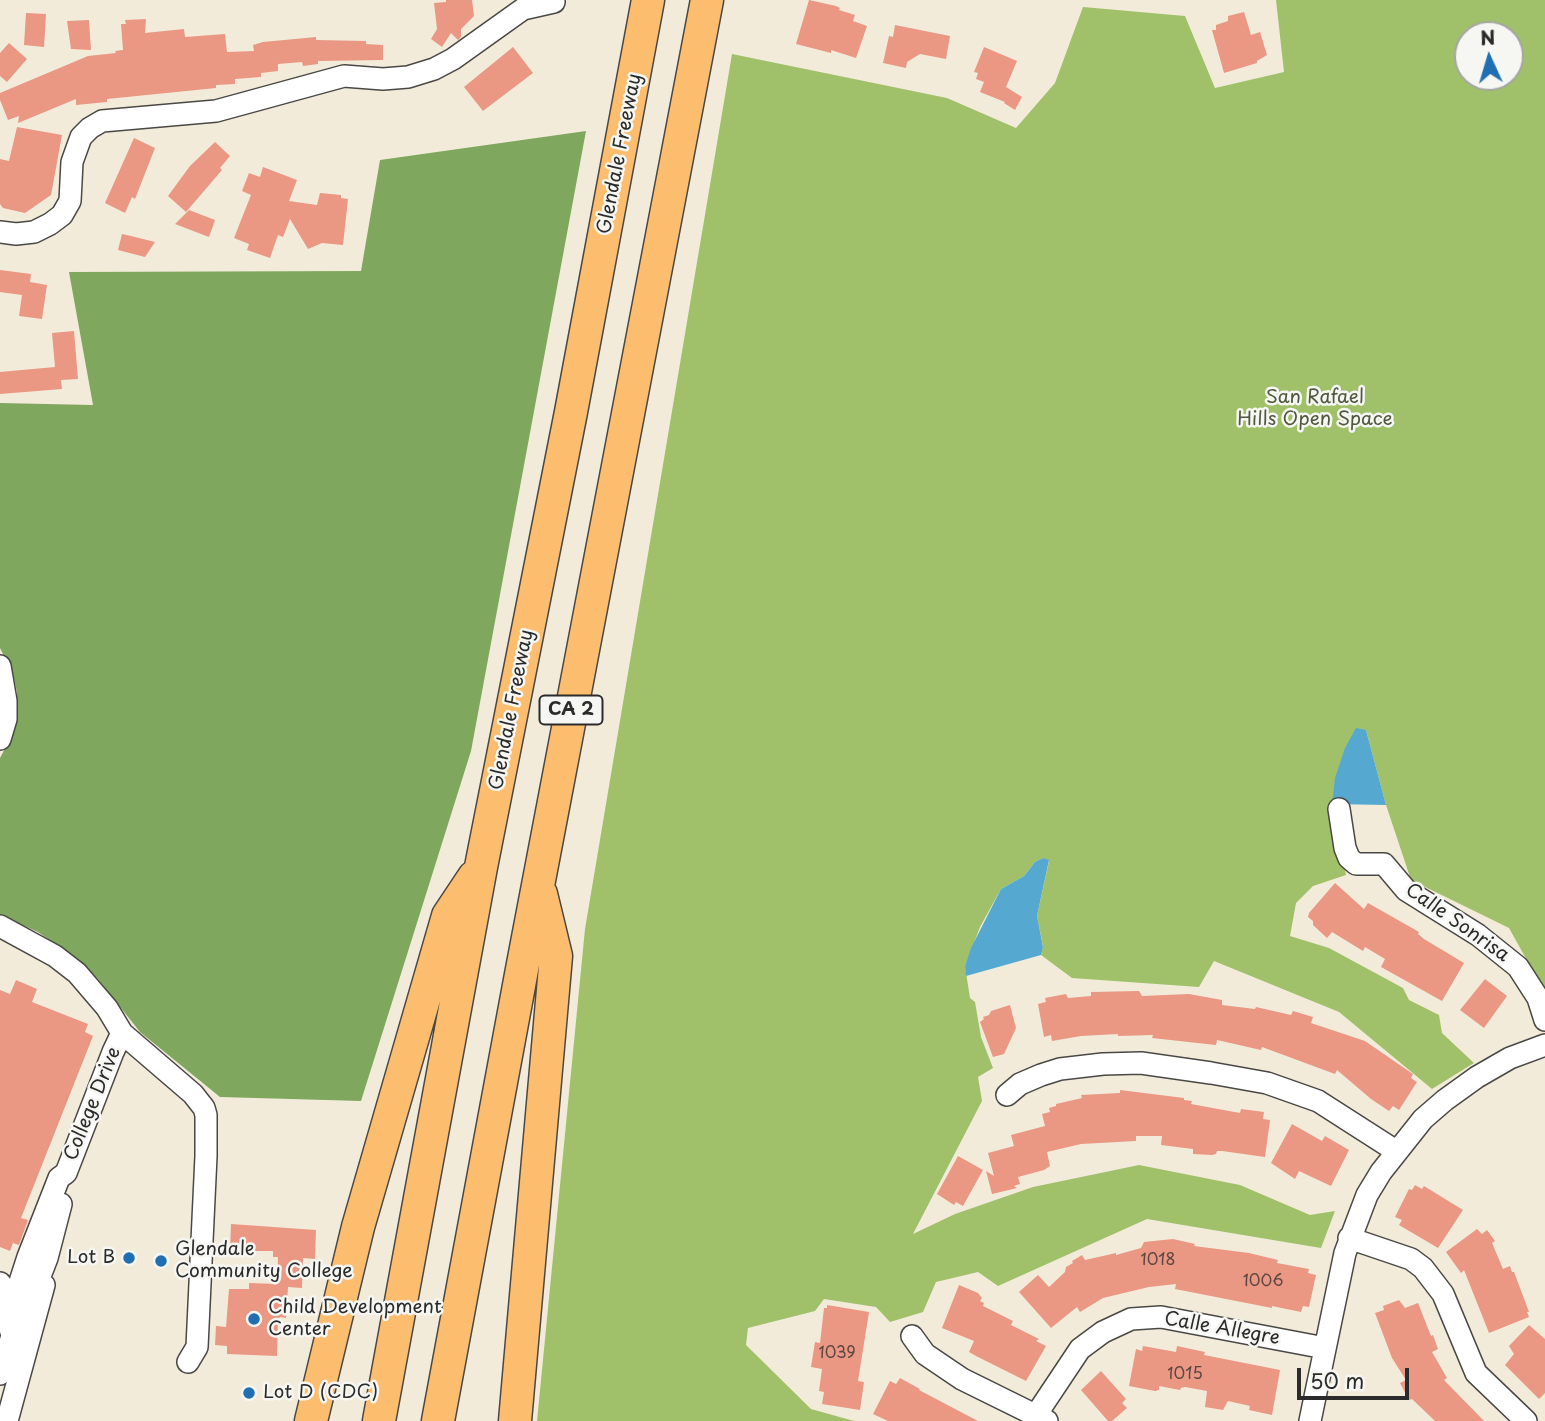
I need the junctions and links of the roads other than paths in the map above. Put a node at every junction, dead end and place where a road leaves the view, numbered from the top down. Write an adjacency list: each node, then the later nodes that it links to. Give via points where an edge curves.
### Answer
1 (648, 0): 9 (highway, Glendale Freeway / CA 2)
2 (707, 0): 10 (highway, CA 2)
3 (554, 2): 4 (street)
4 (515, 5): 5 (street, via 453,59 408,77 344,76 216,111 102,121 81,137 76,147 70,201 62,215 34,232)
5 (0, 232)
6 (0, 666): 7 (street, via 6,719)
7 (0, 739)
8 (1339, 809): 12 (street, Calle Sonrisa, via 1349,858 1356,864 1384,864 1406,890 1478,935 1518,967 1538,998)
9 (481, 867): 28 (highway, via 448,916 358,1227); 29 (highway, Glendale Freeway / CA 2)
10 (538, 882): 30 (highway, CA 2); 31 (highway, via 556,956)
11 (0, 926): 13 (street, College Drive, via 55,956 76,974 107,1008)
12 (1545, 1020)
13 (122, 1033): 19 (street, College Drive, via 66,1172 59,1178); 24 (street, via 193,1094 206,1115 198,1346)
14 (1545, 1045): 16 (street, via 1477,1077 1423,1119)
15 (1007, 1095): 16 (street, via 1041,1075 1103,1064 1141,1063 1211,1073 1267,1083 1318,1101)
16 (1396, 1151): 17 (street, via 1367,1195)
17 (1349, 1237): 23 (street); 33 (street, via 1411,1259 1423,1268 1443,1294 1476,1373)
18 (0, 1270): 19 (street)
19 (32, 1272): 21 (street, College Drive, via 17,1291 22,1304); 27 (street, via 45,1277)
20 (0, 1283): 21 (street)
21 (12, 1335): 25 (street, College Drive)
22 (912, 1336): 26 (street, via 925,1354 961,1378)
23 (1325, 1348): 26 (street, Calle Allegre, via 1161,1317 1131,1319 1080,1349); 32 (street)
24 (188, 1362)
25 (0, 1374)
26 (1042, 1418)
27 (7, 1421)
28 (311, 1421)
29 (379, 1421)
30 (438, 1421)
31 (515, 1421)
32 (1310, 1421)
33 (1526, 1421)

